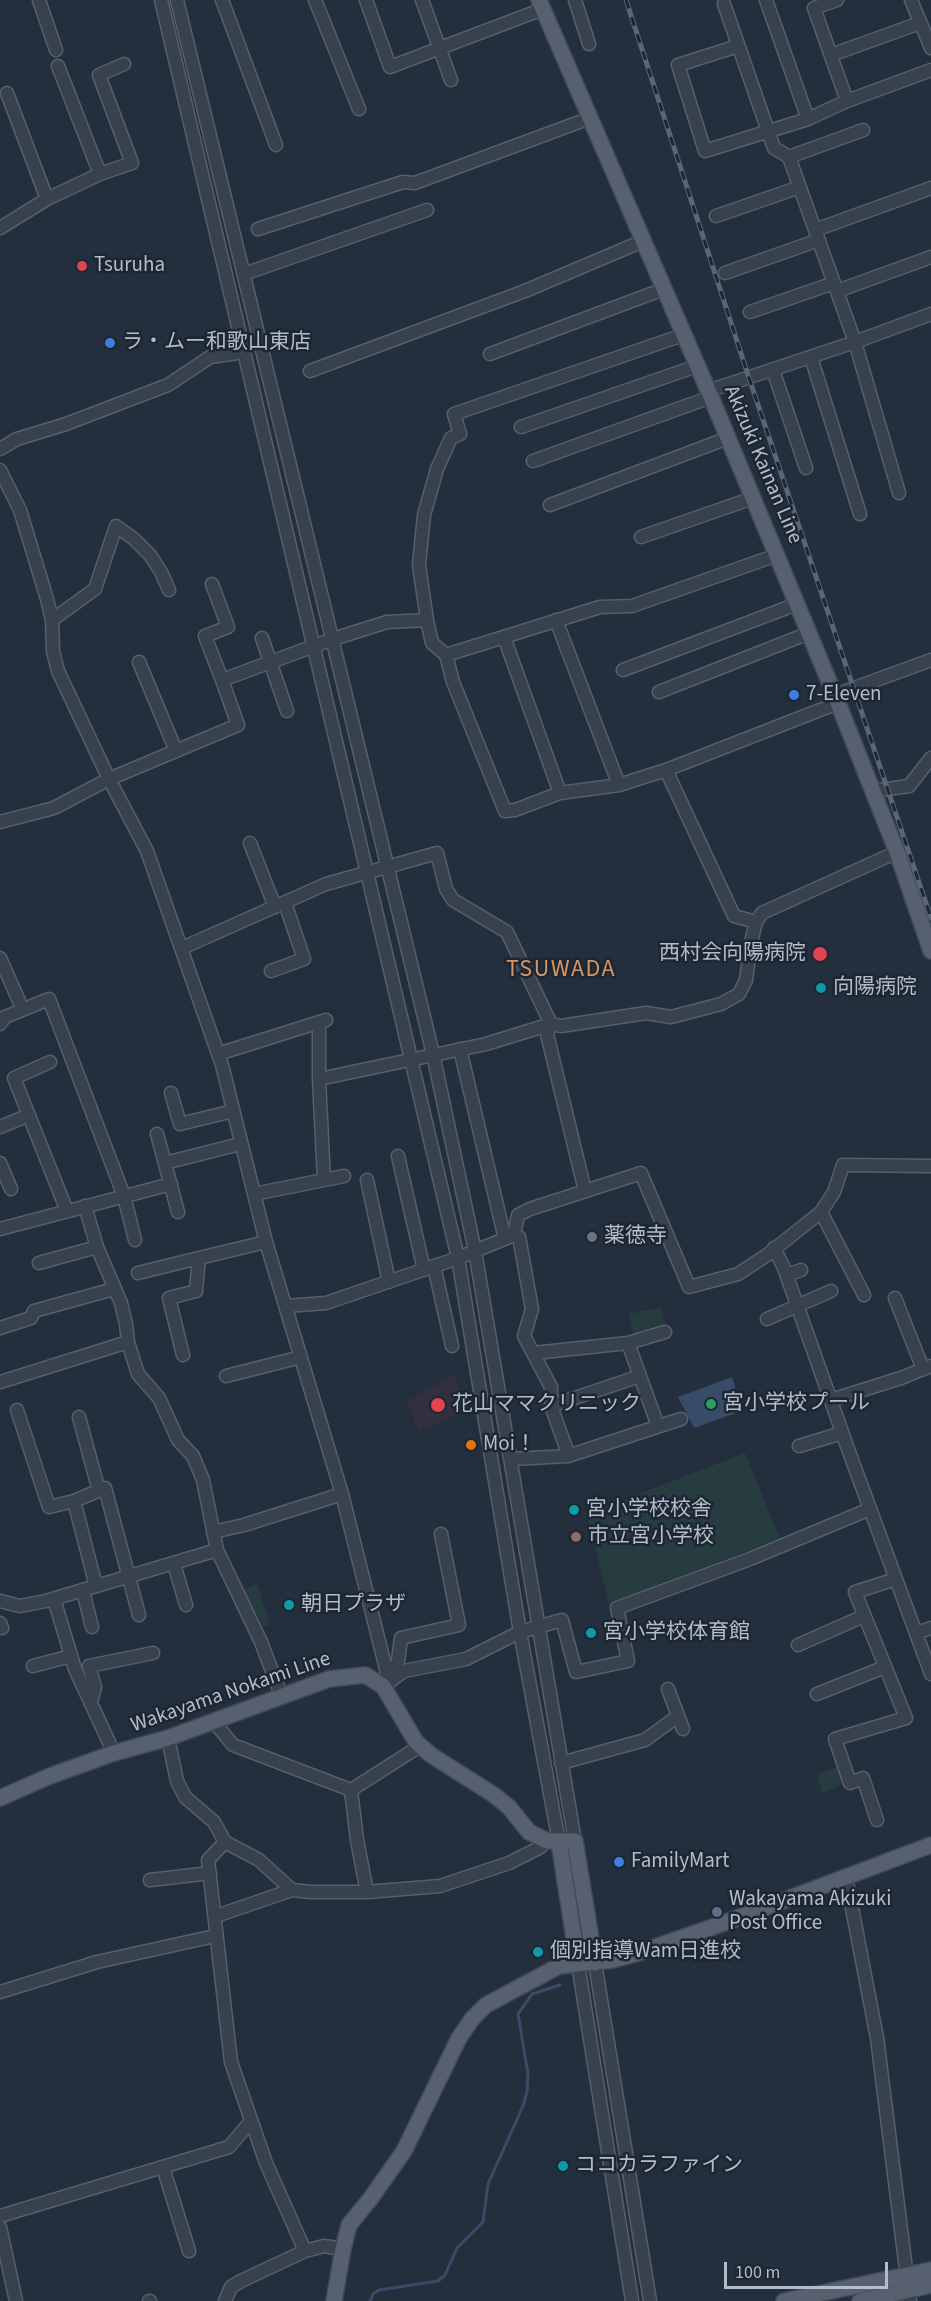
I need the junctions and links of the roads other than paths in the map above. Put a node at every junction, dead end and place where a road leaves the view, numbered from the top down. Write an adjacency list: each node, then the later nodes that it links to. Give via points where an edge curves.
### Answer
1 (39, 0): 20 (street)
2 (161, 0): 54 (street)
3 (177, 0): 47 (street)
4 (222, 0): 33 (street)
5 (315, 0): 28 (street)
6 (366, 0): 18 (street, via 390,67)
7 (422, 0): 18 (street)
8 (575, 0): 16 (street)
9 (766, 0): 30 (street)
10 (837, 0): 14 (street)
11 (911, 0): 15 (street)
12 (541, 4): 18 (street); 29 (main road, Akizuki Kainan Line)
13 (724, 4): 17 (street)
14 (813, 4): 21 (street)
15 (920, 23): 19 (street); 21 (street)
16 (589, 44)
17 (738, 46): 31 (street); 31 (street, via 678,65 705,151)
18 (439, 48): 25 (street)
19 (931, 48)
20 (56, 50)
21 (831, 55): 27 (street)
22 (124, 64): 35 (street, via 99,75 132,163)
23 (58, 66): 35 (street)
24 (931, 70): 27 (street)
25 (451, 80)
26 (7, 93): 38 (street)
27 (847, 100): 30 (street)
28 (359, 109)
29 (590, 118): 42 (street, via 415,183 403,182); 44 (main road, Akizuki Kainan Line)
30 (808, 119): 31 (street)
31 (767, 130): 34 (street, via 774,148)
32 (863, 130): 34 (street)
33 (276, 145)
34 (789, 157): 36 (street)
35 (100, 174): 38 (street)
36 (800, 187): 40 (street); 43 (street)
37 (931, 188): 43 (street)
38 (47, 199): 41 (street)
39 (427, 210): 47 (street)
40 (716, 216)
41 (0, 228)
42 (258, 230)
43 (817, 235): 46 (street); 48 (street)
44 (643, 241): 49 (main road, Akizuki Kainan Line); 59 (street, via 525,291)
45 (931, 257): 48 (street)
46 (725, 273)
47 (244, 274): 82 (street)
48 (836, 287): 50 (street); 53 (street)
49 (664, 289): 52 (main road, Akizuki Kainan Line); 55 (street)
50 (750, 312)
51 (931, 314): 53 (street)
52 (683, 335): 57 (main road, Akizuki Kainan Line); 77 (street, via 454,414 460,434 451,438 436,470 424,515 419,565)
53 (855, 342): 56 (street); 67 (street)
54 (244, 352): 63 (street, via 210,357 168,385 17,439); 83 (street)
55 (490, 354)
56 (811, 357): 58 (street); 70 (street)
57 (697, 366): 60 (main road, Akizuki Kainan Line); 61 (street)
58 (773, 370): 60 (street); 65 (street)
59 (310, 371)
60 (709, 394): 62 (main road, Akizuki Kainan Line); 64 (street)
61 (521, 427)
62 (728, 438): 68 (main road, Akizuki Kainan Line); 69 (street)
63 (0, 449)
64 (533, 461)
65 (806, 468)
66 (0, 470): 76 (street, via 20,510)
67 (899, 493)
68 (753, 498): 71 (street); 72 (main road, Akizuki Kainan Line)
69 (550, 505)
70 (860, 514)
71 (641, 537)
72 (777, 555): 75 (main road, Akizuki Kainan Line); 78 (street, via 632,606 600,607)
73 (212, 584): 89 (street, via 228,627 205,636)
74 (169, 590): 76 (street, via 150,555 116,526 94,589)
75 (797, 604): 79 (main road, Akizuki Kainan Line); 88 (street)
76 (52, 620): 96 (street, via 58,671)
77 (427, 620): 82 (street, via 387,622); 84 (street, via 432,643)
78 (556, 620): 80 (street); 97 (street)
79 (809, 633): 90 (street); 91 (main road, Akizuki Kainan Line)
80 (504, 637): 84 (street); 99 (street)
81 (262, 638): 87 (street)
82 (333, 639): 83 (street); 103 (street)
83 (314, 646): 87 (street); 104 (street)
84 (447, 655): 99 (street, via 453,682 506,810)
85 (931, 660): 91 (street)
86 (139, 662): 93 (street)
87 (270, 663): 89 (street); 92 (street)
88 (623, 670)
89 (222, 680): 93 (street, via 238,725)
90 (659, 692)
91 (836, 699): 95 (street); 98 (main road, Akizuki Kainan Line)
92 (287, 711)
93 (176, 751): 96 (street)
94 (931, 758): 98 (street, via 909,786)
95 (666, 770): 97 (street); 106 (street, via 734,916)
96 (109, 778): 100 (street, via 54,808); 107 (street, via 147,851)
97 (619, 785): 99 (street)
98 (873, 791): 102 (main road, Akizuki Kainan Line)
99 (560, 793)
100 (0, 822)
101 (250, 843): 105 (street)
102 (897, 852): 106 (street, via 762,913); 108 (main road, Akizuki Kainan Line)
103 (388, 866): 104 (street); 113 (street, via 437,853 446,889 453,900 507,933); 116 (street)
104 (367, 872): 105 (street, via 326,884); 117 (street)
105 (280, 905): 107 (street); 110 (street, via 304,960)
106 (756, 922): 113 (street, via 746,980 739,994 721,1004 671,1017 646,1013 561,1026)
107 (182, 948): 115 (street)
108 (931, 951)
109 (0, 958): 111 (street)
110 (271, 971)
111 (19, 1001)
112 (0, 1024): 138 (street, via 5,1017 49,999)
113 (551, 1024): 114 (street); 136 (street, via 547,1034)
114 (460, 1049): 116 (street); 144 (street)
115 (218, 1054): 119 (street, via 322,1022); 121 (street)
116 (434, 1054): 117 (street); 149 (street)
117 (411, 1059): 119 (street); 151 (street)
118 (50, 1062): 122 (street, via 15,1078)
119 (319, 1079): 132 (street)
120 (171, 1093): 121 (street, via 180,1124)
121 (233, 1111): 125 (street)
122 (29, 1115): 123 (street); 140 (street)
123 (0, 1127)
124 (157, 1134): 128 (street)
125 (240, 1144): 128 (street); 137 (street)
126 (398, 1156): 153 (street)
127 (0, 1163): 130 (street)
128 (165, 1163): 134 (street)
129 (931, 1166): 142 (street, via 843,1165 834,1192)
130 (3, 1176): 135 (street)
131 (344, 1176): 132 (street)
132 (324, 1180): 137 (street)
133 (367, 1180): 157 (street)
134 (171, 1184): 138 (street); 141 (street)
135 (11, 1189)
136 (585, 1191): 144 (street, via 518,1215); 148 (street, via 641,1173 689,1287 738,1274)
137 (254, 1194): 146 (street)
138 (124, 1196): 139 (street); 145 (street)
139 (86, 1206): 140 (street); 147 (street)
140 (67, 1211): 143 (street)
141 (178, 1212)
142 (821, 1212): 148 (street); 160 (street)
143 (0, 1229)
144 (509, 1237): 149 (street); 170 (street, via 519,1237 532,1309 524,1336)
145 (135, 1240)
146 (266, 1242): 150 (street); 163 (street)
147 (97, 1247): 152 (street); 158 (street)
148 (774, 1248): 156 (street)
149 (475, 1251): 151 (street); 186 (street)
150 (198, 1258): 155 (street); 171 (street, via 196,1291 169,1298)
151 (458, 1258): 153 (street); 207 (street)
152 (39, 1263)
153 (429, 1268): 157 (street); 169 (street)
154 (801, 1270): 156 (street)
155 (138, 1273)
156 (787, 1275): 162 (street)
157 (389, 1282): 163 (street, via 326,1303)
158 (114, 1289): 165 (street, via 34,1311 31,1318); 167 (street)
159 (831, 1291): 162 (street)
160 (864, 1294)
161 (895, 1298): 173 (street)
162 (797, 1305): 164 (street); 177 (street)
163 (286, 1306): 172 (street)
164 (766, 1319)
165 (0, 1328)
166 (665, 1332): 168 (street)
167 (128, 1342): 176 (street); 191 (street, via 138,1374 159,1398 178,1440 193,1456 203,1480)
168 (628, 1343): 170 (street); 175 (street)
169 (452, 1346)
170 (534, 1353): 178 (street, via 551,1387)
171 (183, 1355)
172 (301, 1357): 174 (street); 188 (street)
173 (927, 1368): 177 (street)
174 (226, 1376)
175 (640, 1376): 178 (street); 182 (street)
176 (0, 1382)
177 (831, 1400): 183 (street)
178 (551, 1406): 185 (street)
179 (17, 1410): 189 (street, via 49,1507)
180 (79, 1417): 187 (street)
181 (681, 1419): 182 (street)
182 (658, 1426): 185 (street)
183 (842, 1433): 184 (street); 190 (street)
184 (799, 1446)
185 (569, 1456): 186 (street)
186 (511, 1459): 205 (street)
187 (99, 1491): 189 (street); 195 (street, via 105,1488)
188 (342, 1494): 191 (street); 215 (street)
189 (74, 1501): 197 (street)
190 (870, 1509): 196 (street); 205 (street, via 617,1608 628,1662 576,1672 562,1620)
191 (213, 1532): 193 (street)
192 (441, 1534): 215 (street, via 459,1625 401,1638 398,1661)
193 (217, 1550): 194 (street); 218 (street, via 261,1642)
194 (174, 1564): 195 (street); 201 (street)
195 (129, 1577): 197 (street); 202 (street)
196 (896, 1580): 203 (street, via 855,1592); 208 (street)
197 (96, 1587): 198 (street)
198 (83, 1591): 199 (street); 204 (street)
199 (54, 1599): 200 (street, via 20,1606); 211 (street)
200 (0, 1600)
201 (186, 1605)
202 (139, 1615)
203 (864, 1616): 209 (street); 213 (street)
204 (92, 1626)
205 (538, 1627): 207 (street); 226 (street)
206 (931, 1628): 208 (street)
207 (520, 1632): 215 (street, via 466,1659 404,1671); 230 (street)
208 (916, 1634): 214 (street)
209 (798, 1645)
210 (153, 1653): 219 (street, via 89,1666 95,1687)
211 (71, 1656): 212 (street); 219 (street)
212 (33, 1666)
213 (885, 1667): 217 (street); 229 (street, via 906,1718 835,1739 850,1783 863,1778)
214 (931, 1674)
215 (386, 1684): 218 (main road, Wakayama Nokami Line, via 365,1675 351,1675); 224 (main road)
216 (668, 1689): 220 (street)
217 (817, 1694)
218 (282, 1697): 221 (main road, Wakayama Nokami Line)
219 (91, 1702): 225 (street)
220 (678, 1716): 222 (street); 226 (street, via 645,1740)
221 (214, 1722): 223 (main road, Wakayama Nokami Line); 227 (street, via 233,1745)
222 (683, 1729)
223 (168, 1738): 225 (main road, Wakayama Nokami Line); 231 (street, via 184,1797 214,1822)
224 (420, 1746): 227 (street); 230 (main road, via 494,1795 529,1832)
225 (114, 1753): 228 (main road, Wakayama Nokami Line)
226 (561, 1763): 230 (street)
227 (351, 1790): 237 (street)
228 (0, 1798)
229 (877, 1820)
230 (560, 1841): 237 (street, via 440,1887); 240 (main road); 241 (main road)
231 (225, 1842): 233 (street, via 208,1860); 236 (street, via 259,1860)
232 (931, 1845): 234 (main road)
233 (210, 1873): 235 (street); 238 (street)
234 (846, 1877): 240 (main road, via 638,1953); 252 (street, via 877,2037)
235 (150, 1880)
236 (292, 1890): 237 (street); 238 (street)
237 (367, 1892)
238 (216, 1916): 239 (street)
239 (215, 1936): 242 (street, via 97,1962); 243 (street, via 231,2062)
240 (595, 1963): 241 (main road); 257 (street)
241 (578, 1964): 247 (main road, via 559,1966 486,2005 472,2019 404,2151 349,2225); 256 (street)
242 (0, 1992)
243 (251, 2121): 244 (street, via 229,2147); 248 (street)
244 (163, 2167): 245 (street); 249 (street)
245 (0, 2216)
246 (0, 2227): 253 (street)
247 (343, 2249): 248 (street, via 324,2246); 255 (main road)
248 (305, 2251): 254 (street, via 231,2287)
249 (189, 2252)
250 (931, 2270): 252 (main road)
251 (931, 2285): 252 (main road)
252 (909, 2289): 258 (main road); 259 (main road)
253 (16, 2301)
254 (225, 2301)
255 (334, 2301)
256 (632, 2301)
257 (650, 2301)
258 (784, 2301)
259 (860, 2301)

